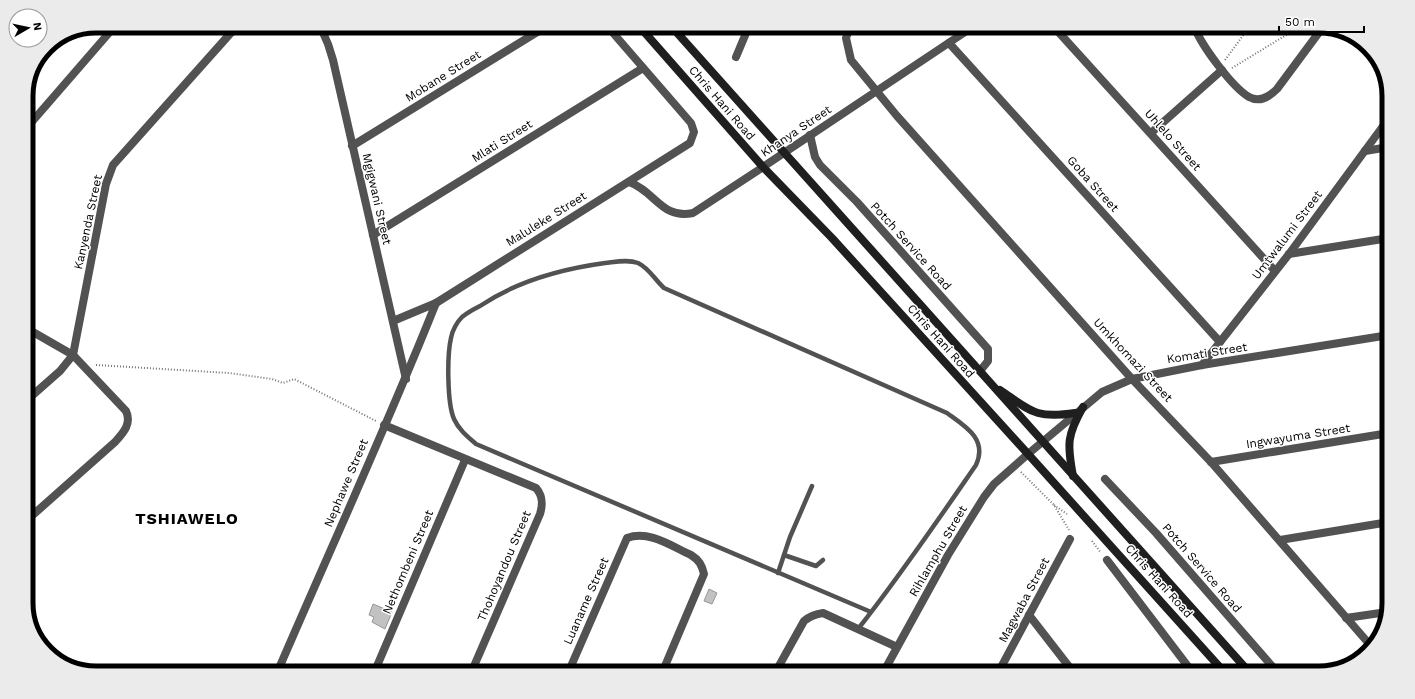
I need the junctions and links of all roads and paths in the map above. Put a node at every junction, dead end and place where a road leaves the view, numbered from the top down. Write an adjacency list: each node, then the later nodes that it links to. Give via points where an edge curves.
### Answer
1 (109, 33): 21 (street)
2 (231, 33): 40 (street, Kanyenda Street, via 113,165 106,184)
3 (323, 33): 25 (street, Mgigwani Street, via 330,50)
4 (536, 33): 25 (street, Mobane Street)
5 (613, 33): 18 (street)
6 (645, 33): 29 (main road, Chris Hani Road)
7 (677, 33): 28 (main road, Chris Hani Road)
8 (746, 33): 17 (street)
9 (848, 33): 20 (street, Umkhomazi Street, via 846,38 851,60)
10 (964, 33): 16 (street, Khanya Street)
11 (1059, 33): 23 (street, Uhlelo Street)
12 (1198, 33): 19 (street)
13 (1246, 33): 19 (path)
14 (1288, 33): 19 (path)
15 (1318, 33): 19 (street, via 1273,93 1264,99 1250,98)
16 (949, 43): 20 (street, Khanya Street); 39 (street, Goba Street)
17 (736, 57)
18 (643, 68): 30 (street, Maluleke Street, via 691,123 694,132 690,143); 31 (street, Mlati Street)
19 (1222, 70): 23 (street)
20 (876, 91): 24 (street, Khanya Street); 44 (street, Umkhomazi Street)
21 (33, 121)
22 (1382, 128): 27 (street, Umtwalumi Street)
23 (1151, 133): 34 (street, Uhlelo Street)
24 (810, 135): 28 (street, Khanya Street); 43 (street, Potch Service Road, via 815,157 820,165 857,202 988,349 988,361)
25 (352, 146): 31 (street, Mgigwani Street)
26 (1382, 148): 27 (street)
27 (1365, 151): 33 (street, Umtwalumi Street)
28 (784, 153): 29 (street, Khanya Street); 43 (main road, Chris Hani Road)
29 (763, 167): 30 (street, Khanya Street, via 693,213 686,215 666,211 644,189); 53 (main road, Chris Hani Road, via 832,238)
30 (629, 182): 35 (street, Maluleke Street)
31 (373, 235): 36 (street, Mgigwani Street)
32 (1382, 239): 33 (street)
33 (1290, 254): 34 (street, Umtwalumi Street)
34 (1275, 271): 39 (street, Umtwalumi Street)
35 (436, 303): 36 (street, Maluleke Street); 45 (street, Nephawe Street)
36 (393, 321): 45 (street, Mgigwani Street)
37 (33, 332): 40 (street)
38 (1382, 336): 42 (street, Komati Street)
39 (1220, 342): 42 (street, Umtwalumi Street)
40 (73, 355): 41 (street); 47 (street, Kanyenda Street, via 60,371)
41 (82, 364): 50 (path, via 229,373 283,383 294,379); 61 (street, via 126,411 128,424 115,442)
42 (1202, 365): 44 (street, Komati Street)
43 (980, 372): 46 (main road, Chris Hani Road)
44 (1132, 379): 48 (street, Komati Street, via 1102,392); 55 (street, Umkhomazi Street)
45 (406, 380): 50 (street, Nephawe Street)
46 (989, 383): 49 (main road, via 1032,412 1058,416); 52 (main road, Chris Hani Road)
47 (33, 395)
48 (1083, 407): 49 (street, Komati Street); 57 (main road, via 1071,427 1069,444)
49 (1075, 413): 52 (street, Komati Street)
50 (384, 425): 54 (street, Thohoyandou Street); 78 (street, Nephawe Street)
51 (1382, 434): 55 (street, Ingwayuma Street)
52 (1042, 442): 53 (street, Komati Street); 57 (main road, Chris Hani Road)
53 (1028, 454): 56 (street, Rihlamphu Street); 88 (main road, Chris Hani Road)
54 (465, 460): 79 (street, Nethombeni Street); 80 (street, Thohoyandou Street, via 536,488 541,495 542,505)
55 (1211, 462): 66 (street, Umkhomazi Street)
56 (1015, 465): 60 (path); 77 (street, Rihlamphu Street, via 984,497 948,555)
57 (1074, 477): 89 (main road, Chris Hani Road)
58 (1105, 480): 90 (street, Potch Service Road, via 1156,533)
59 (812, 486): 67 (lane)
60 (1054, 505): 62 (path); 65 (path, via 1069,530)
61 (33, 515)
62 (1069, 516)
63 (1382, 523): 66 (street)
64 (1088, 537): 69 (path)
65 (1070, 539): 73 (street, Magwaba Street)
66 (1280, 540): 74 (street, Umkhomazi Street)
67 (784, 554): 68 (lane, via 814,566); 70 (lane)
68 (822, 560)
69 (1107, 560): 87 (street, Chris Hani Road)
70 (778, 572): 71 (lane); 71 (lane, via 494,452 472,440 460,429 454,418 449,390 450,338 462,317 498,294 526,282 593,265 625,261 637,263 645,267 664,288 947,413 961,423 980,446 980,456 907,565)
71 (871, 612): 75 (lane)
72 (1381, 613): 74 (street)
73 (1029, 615): 85 (street, Magwaba Street); 86 (street)
74 (1346, 618): 76 (street, Umkhomazi Street)
75 (858, 629): 77 (street); 83 (street, via 823,613 810,616 801,626)
76 (1368, 642)
77 (897, 647): 84 (street, Rihlamphu Street)
78 (280, 666)
79 (377, 666)
80 (474, 666)
81 (571, 666): 82 (street, Luaname Street, via 627,538 644,535 692,555 697,559 704,574)
82 (665, 666)
83 (779, 666)
84 (887, 666)
85 (1002, 666)
86 (1069, 666)
87 (1188, 666)
88 (1219, 666)
89 (1244, 666)
90 (1272, 666)

